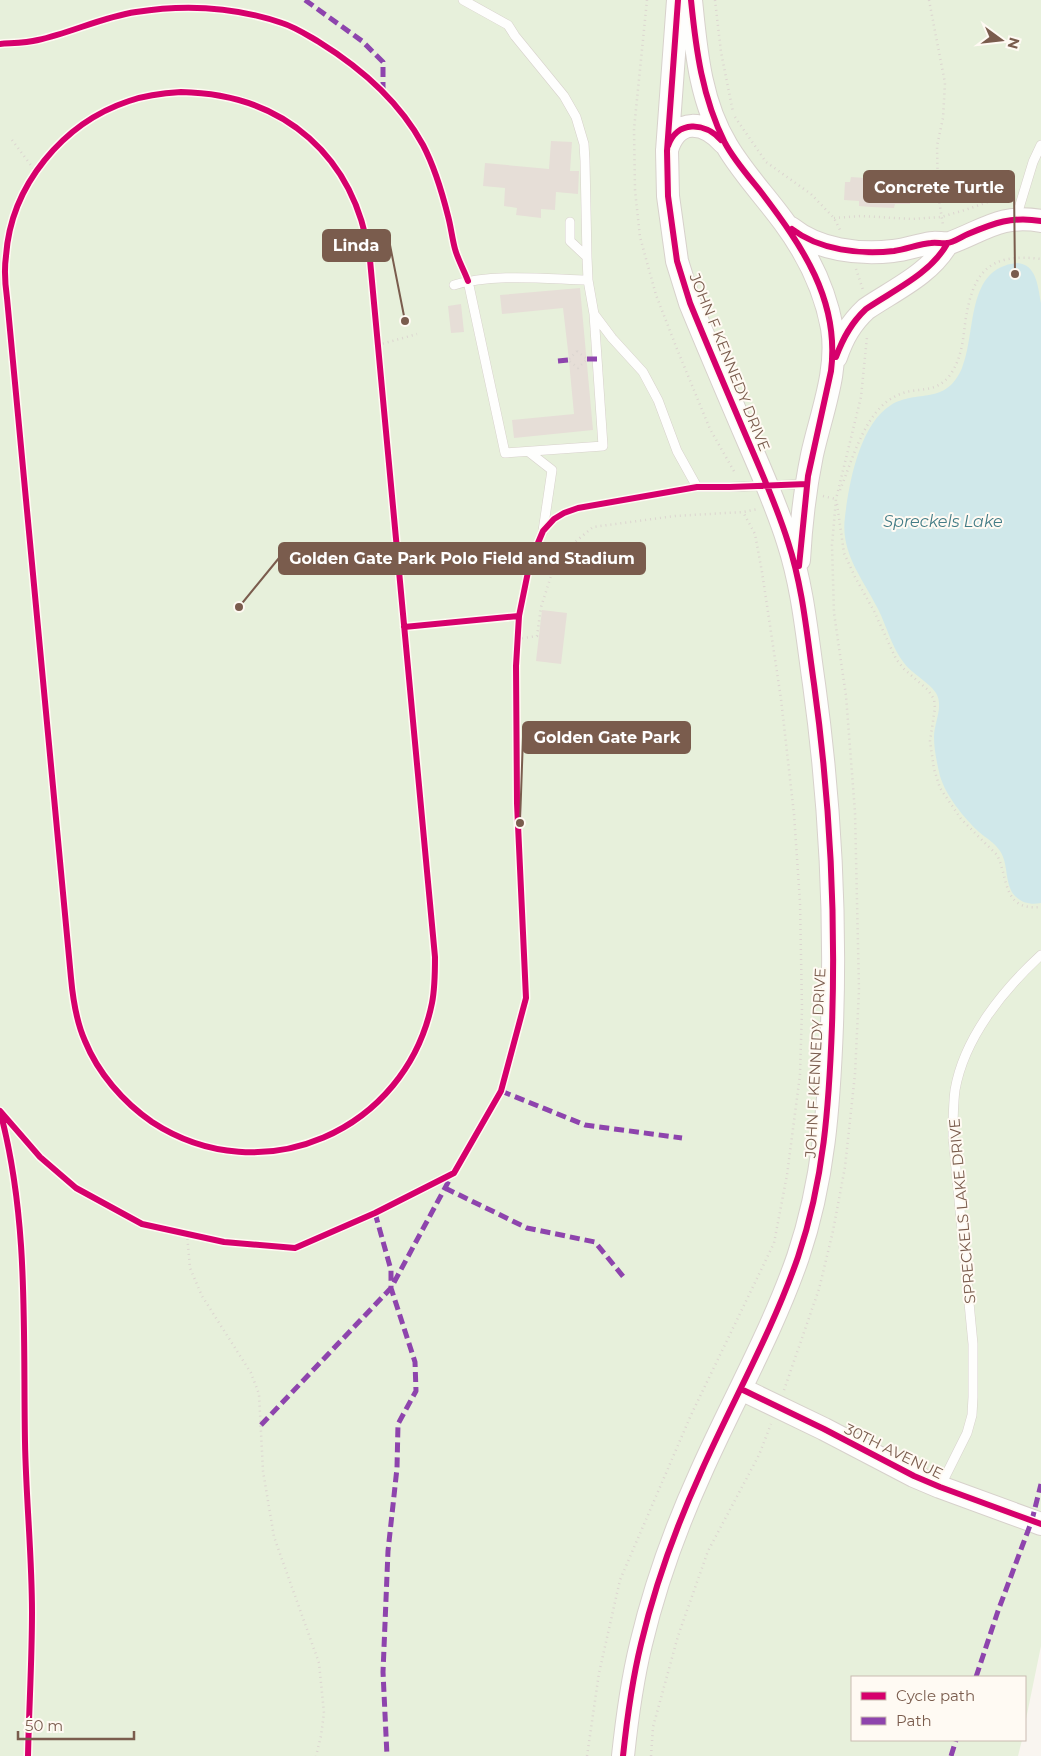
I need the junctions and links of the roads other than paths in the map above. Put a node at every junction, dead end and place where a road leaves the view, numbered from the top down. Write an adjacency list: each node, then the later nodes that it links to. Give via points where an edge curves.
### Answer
1 (463, 0): 12 (lane, via 508,25 564,96 576,117 584,144)
2 (678, 0): 6 (street, JOHN F KENNEDY DRIVE)
3 (691, 0): 5 (street, JOHN F KENNEDY DRIVE, via 700,74 710,109)
4 (1041, 145): 7 (lane)
5 (727, 146): 6 (street, via 715,133 691,126 676,133); 10 (street, JOHN F KENNEDY DRIVE)
6 (667, 151): 19 (street, JOHN F KENNEDY DRIVE, via 670,218 683,282)
7 (1016, 218): 8 (street); 11 (street)
8 (1041, 221)
9 (570, 222): 12 (lane, via 570,242)
10 (784, 222): 11 (street, via 815,242 848,250 893,251 932,242); 17 (street, JOHN F KENNEDY DRIVE, via 804,254 826,305 833,344)
11 (947, 244): 17 (street, via 930,266 866,309 850,326 835,359)
12 (587, 257): 13 (lane)
13 (588, 280): 14 (lane, via 524,278); 16 (lane)
14 (468, 281): 15 (lane); 18 (lane, via 505,453)
15 (454, 285)
16 (594, 314): 18 (lane, via 603,446); 19 (lane, via 642,372 658,400 677,451 697,487)
17 (829, 384): 20 (street, JOHN F KENNEDY DRIVE)
18 (529, 452): 21 (lane, via 552,470)
19 (767, 486): 20 (lane); 22 (street, JOHN F KENNEDY DRIVE, via 788,540)
20 (814, 489): 22 (street, JOHN F KENNEDY DRIVE, via 802,527)
21 (543, 531)
22 (798, 578): 24 (street, JOHN F KENNEDY DRIVE, via 821,735 831,842 834,920 829,1082 820,1173 810,1216 787,1287)
23 (1041, 955): 25 (lane, SPRECKELS LAKE DRIVE, via 1010,986 982,1024 961,1068 956,1089 954,1137 973,1344 973,1397 967,1433)
24 (741, 1389): 25 (street, 30TH AVENUE); 27 (street, JOHN F KENNEDY DRIVE, via 688,1503 662,1570 641,1642)
25 (940, 1487): 26 (street, 30TH AVENUE)
26 (1041, 1524)
27 (622, 1756)

